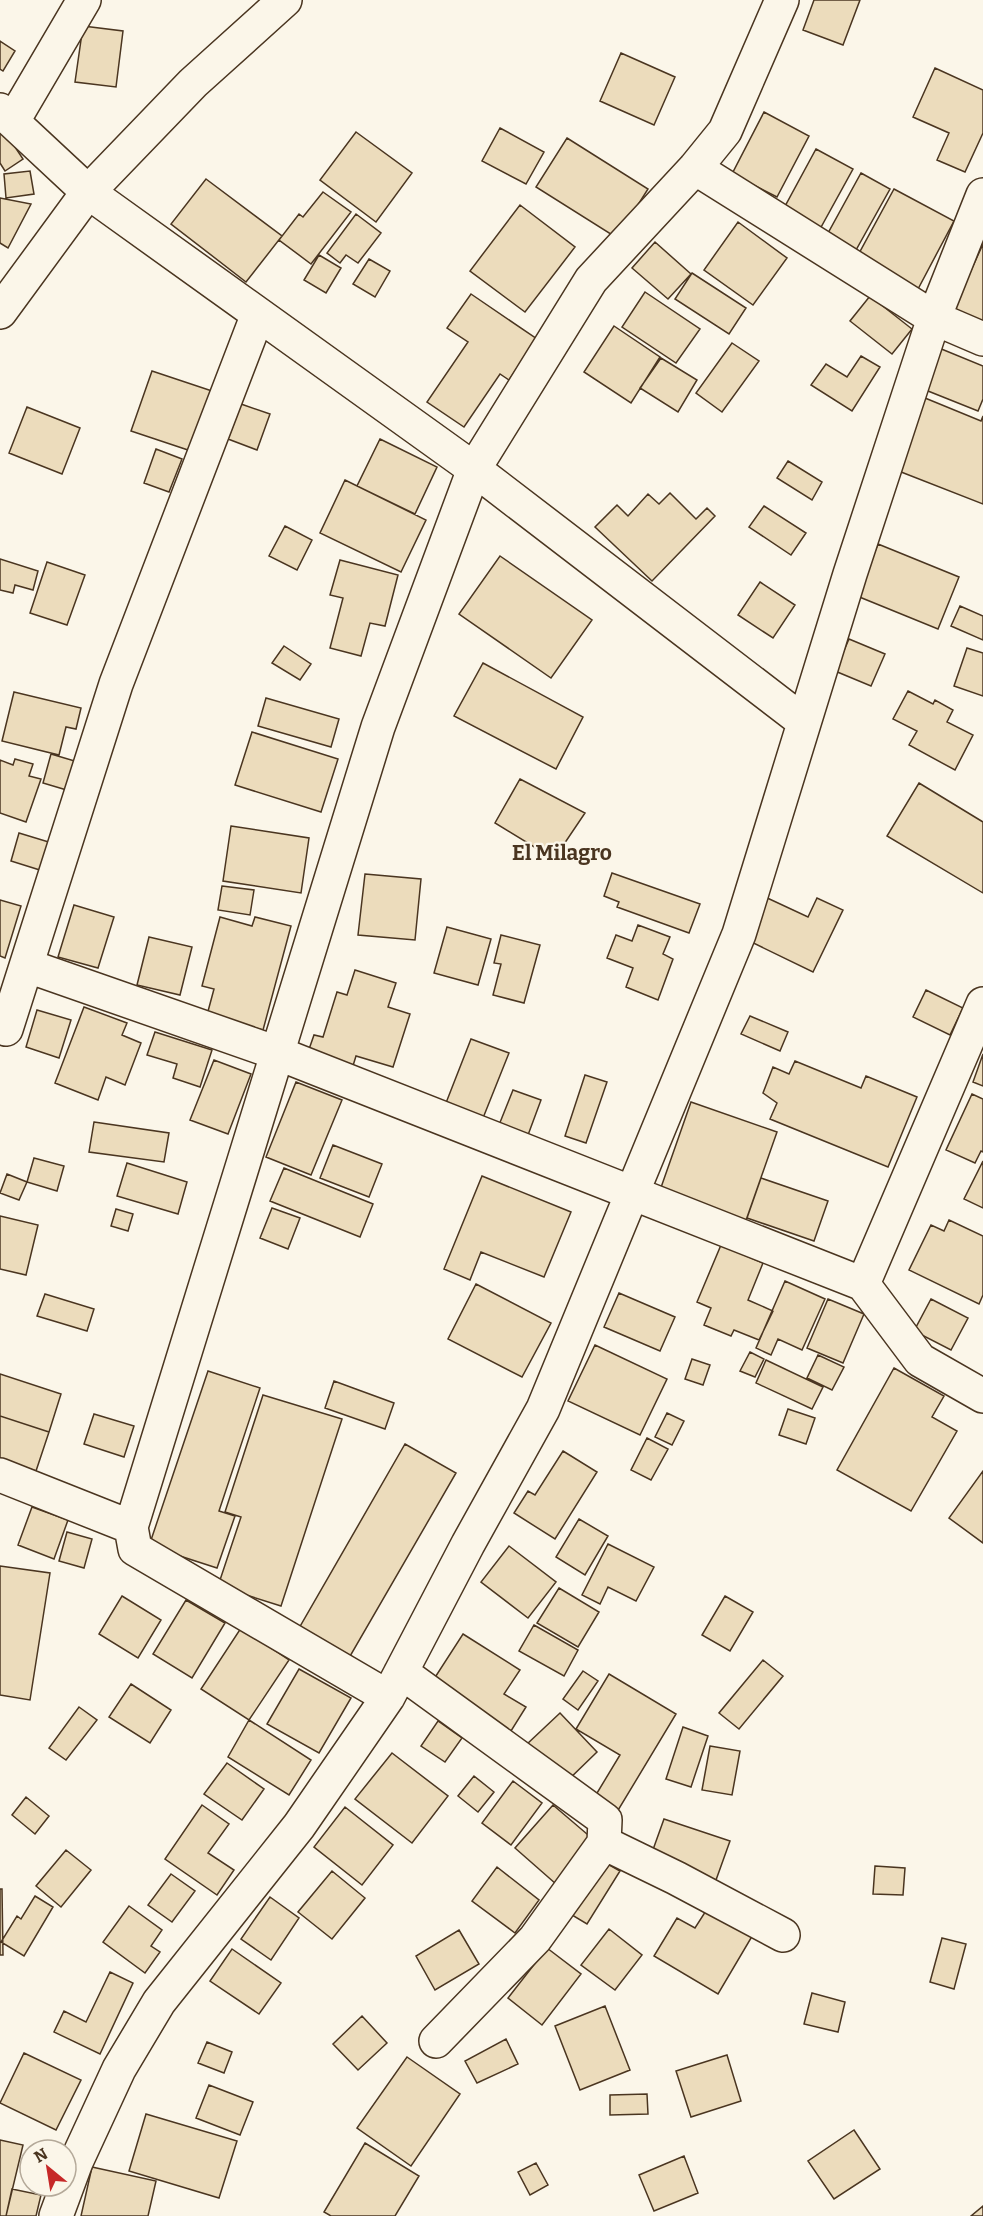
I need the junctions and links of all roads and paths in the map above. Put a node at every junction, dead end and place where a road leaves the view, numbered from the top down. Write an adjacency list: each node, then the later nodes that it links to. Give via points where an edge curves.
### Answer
1 (84, 0): 4 (street)
2 (285, 0): 6 (street, via 193,83)
3 (782, 0): 5 (street, via 724,131)
4 (6, 116): 6 (street)
5 (696, 168): 10 (street); 12 (street, via 591,280)
6 (88, 192): 8 (street); 9 (street)
7 (983, 195): 10 (street)
8 (0, 312)
9 (258, 314): 12 (street); 14 (street, via 116,684)
10 (934, 318): 11 (street); 13 (street)
11 (983, 339)
12 (474, 469): 13 (street); 17 (street, via 378,727)
13 (804, 722): 18 (street, via 739,934)
14 (28, 966): 16 (street); 17 (street)
15 (983, 1004): 19 (street)
16 (6, 1029)
17 (277, 1053): 18 (street); 22 (street)
18 (631, 1191): 19 (street); 23 (street, via 543,1409)
19 (863, 1284): 20 (street, via 920,1360)
20 (983, 1396)
21 (0, 1475): 22 (street)
22 (131, 1527): 23 (street, via 135,1549)
23 (394, 1684): 24 (street, via 605,1820); 27 (street, via 299,1826 159,2002 119,2069)
24 (604, 1844): 25 (street); 26 (street, via 535,1939)
25 (783, 1935)
26 (436, 2041)
27 (56, 2216)

